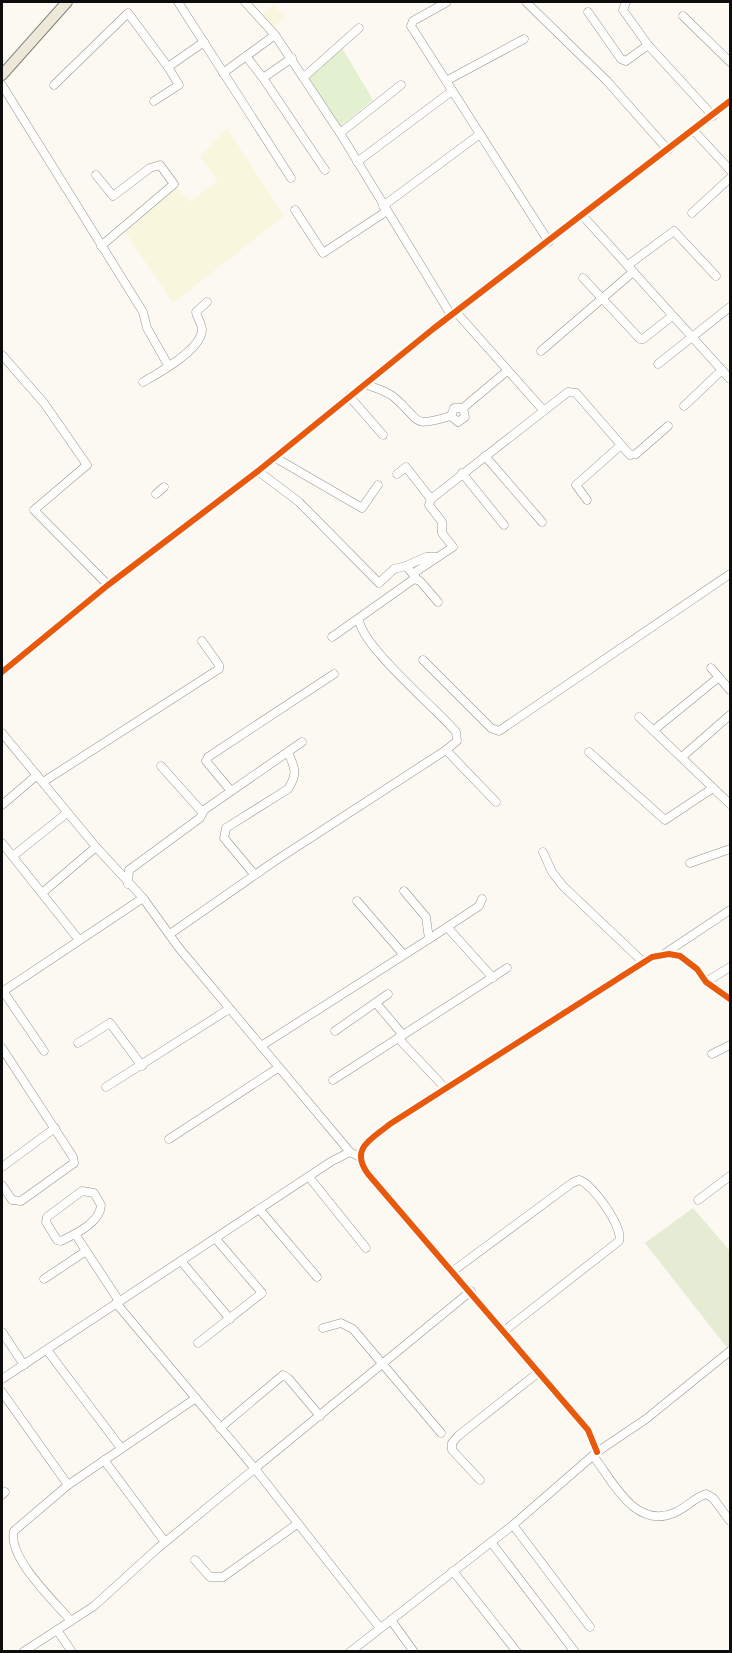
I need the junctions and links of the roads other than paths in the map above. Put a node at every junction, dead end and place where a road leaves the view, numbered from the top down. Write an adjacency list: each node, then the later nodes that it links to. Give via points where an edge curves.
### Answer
1 (67, 2): 19 (main road)
2 (178, 2): 12 (street)
3 (244, 2): 10 (street)
4 (447, 2): 22 (street, via 411,23)
5 (526, 2): 33 (street, via 607,81)
6 (626, 2): 13 (street, via 623,10)
7 (588, 12): 13 (street, via 621,59 626,60)
8 (683, 16): 16 (street)
9 (359, 28): 20 (street)
10 (275, 35): 14 (street); 15 (street)
11 (524, 39): 22 (street)
12 (204, 42): 17 (street); 18 (street)
13 (648, 45): 29 (street)
14 (246, 56): 18 (street); 21 (street)
15 (292, 58): 20 (street); 21 (street)
16 (730, 62)
17 (168, 67): 24 (street, via 128,14); 27 (street, via 179,85)
18 (223, 73): 38 (street)
19 (2, 75)
20 (304, 77): 31 (street)
21 (263, 78): 35 (street)
22 (446, 81): 26 (street)
23 (2, 85): 45 (street)
24 (54, 85)
25 (401, 85): 31 (street)
26 (452, 91): 32 (street); 34 (street)
27 (154, 101)
28 (730, 101): 29 (street)
29 (713, 116): 30 (street)
30 (694, 131): 33 (street); 36 (street)
31 (340, 133): 34 (street)
32 (480, 134): 40 (street); 44 (street)
33 (668, 150): 43 (street)
34 (357, 162): 40 (street)
35 (325, 170)
36 (730, 170)
37 (96, 175): 45 (street, via 113,196 150,168 160,165 174,184)
38 (291, 178)
39 (730, 178): 42 (street)
40 (385, 209): 41 (street, via 323,253); 52 (street)
41 (295, 210)
42 (692, 213)
43 (582, 215): 44 (street); 46 (street)
44 (549, 242): 52 (street)
45 (101, 246): 58 (street, via 143,312 147,328)
46 (630, 268): 47 (street, via 674,231); 49 (street); 53 (street)
47 (716, 276)
48 (583, 278): 49 (street)
49 (601, 298): 53 (street, via 641,339); 55 (street)
50 (207, 302): 58 (street, via 196,312 202,327 200,336 184,356)
51 (730, 307): 54 (street)
52 (454, 313): 60 (street); 63 (street)
53 (672, 316): 54 (street)
54 (691, 337): 57 (street); 59 (street)
55 (541, 351)
56 (2, 355): 86 (street, via 44,403 87,465 34,510)
57 (658, 364)
58 (168, 365): 62 (street)
59 (722, 370): 61 (street); 65 (street)
60 (507, 371): 63 (street, via 463,408 465,417 458,422 451,416 428,423 413,419 394,397); 66 (street)
61 (730, 379)
62 (143, 382)
63 (365, 384): 64 (street)
64 (350, 396): 68 (street); 71 (street)
65 (684, 406)
66 (544, 411): 69 (street, via 568,392 574,392); 70 (street)
67 (668, 426): 69 (street, via 636,454 630,455)
68 (383, 435)
69 (620, 446): 79 (street, via 576,485)
70 (484, 456): 73 (street); 80 (street)
71 (274, 458): 72 (street); 75 (street, via 362,508)
72 (258, 471): 83 (street, via 299,502 379,583 394,569); 86 (street)
73 (462, 473): 78 (street); 81 (street)
74 (397, 474): 78 (street, via 406,467)
75 (378, 485)
76 (164, 487): 77 (street)
77 (156, 494)
78 (431, 499): 82 (street, via 429,505 453,547)
79 (587, 500)
80 (542, 522)
81 (504, 525)
82 (438, 557): 83 (street, via 426,557); 85 (street)
83 (406, 566): 85 (street)
84 (730, 574): 91 (street, via 499,731 491,728)
85 (416, 576): 87 (street); 88 (street)
86 (108, 585): 93 (street)
87 (438, 602)
88 (359, 619): 89 (street); 102 (street, via 362,629 393,668 456,732 457,741)
89 (332, 637)
90 (202, 641): 107 (street, via 219,669)
91 (423, 660)
92 (711, 668): 95 (street)
93 (2, 672)
94 (333, 674): 109 (street, via 208,757 206,761)
95 (719, 677): 96 (street); 99 (street)
96 (730, 690)
97 (730, 715): 105 (street)
98 (639, 717): 99 (street)
99 (654, 730): 105 (street)
100 (2, 733): 107 (street)
101 (302, 742): 103 (street)
102 (446, 750): 110 (street); 121 (street)
103 (288, 752): 109 (street); 121 (street, via 296,770 288,789 226,828 224,838)
104 (589, 752): 108 (street, via 665,820)
105 (682, 757): 108 (street)
106 (160, 766): 113 (street)
107 (40, 778): 112 (street); 114 (street)
108 (713, 788): 111 (street)
109 (231, 791): 113 (street)
110 (496, 802)
111 (730, 804)
112 (2, 805)
113 (202, 812): 122 (street, via 200,818 129,870)
114 (67, 813): 116 (street); 119 (street)
115 (2, 843): 119 (street)
116 (96, 848): 122 (street); 124 (street)
117 (730, 849): 120 (street)
118 (543, 852): 135 (street, via 563,886)
119 (13, 856): 124 (street)
120 (690, 863)
121 (254, 874): 130 (street)
122 (128, 884): 125 (street)
123 (404, 891): 131 (street, via 426,917)
124 (42, 893): 132 (street)
125 (143, 898): 130 (street); 132 (street)
126 (482, 899): 129 (street, via 479,906)
127 (357, 901): 133 (street)
128 (730, 910): 134 (street)
129 (448, 928): 131 (street); 138 (street)
130 (170, 934): 144 (street)
131 (429, 939): 133 (street)
132 (80, 940): 140 (street)
133 (403, 954): 149 (street)
134 (660, 957): 135 (street); 139 (street, via 669,954 689,961)
135 (642, 962): 157 (street)
136 (730, 967): 139 (street)
137 (507, 968): 138 (street)
138 (493, 978): 146 (street)
139 (706, 982): 142 (street)
140 (2, 991): 151 (street)
141 (388, 994): 143 (street)
142 (730, 999)
143 (376, 1003): 145 (street); 146 (street)
144 (229, 1009): 149 (street); 153 (street)
145 (335, 1031)
146 (400, 1037): 155 (street); 157 (street)
147 (78, 1042): 153 (street, via 110,1023)
148 (730, 1045): 152 (street)
149 (261, 1046): 154 (street)
150 (2, 1048): 158 (street)
151 (44, 1051)
152 (712, 1054)
153 (142, 1066): 156 (street)
154 (278, 1068): 159 (street); 160 (street)
155 (333, 1080)
156 (106, 1087)
157 (446, 1089): 161 (street, via 390,1124 366,1144)
158 (55, 1128): 162 (street); 165 (street, via 73,1157 73,1165 18,1201 12,1200)
159 (169, 1139)
160 (350, 1152): 161 (street); 164 (street)
161 (360, 1157): 173 (street, via 368,1174)
162 (2, 1167)
163 (730, 1176): 166 (street)
164 (309, 1177): 167 (street); 170 (street)
165 (2, 1185)
166 (698, 1200)
167 (260, 1210): 169 (street); 174 (street)
168 (75, 1234): 168 (street, via 57,1240 47,1217 82,1191 89,1191 94,1193 101,1210); 171 (street)
169 (216, 1239): 172 (street); 178 (street, via 262,1293)
170 (366, 1248)
171 (86, 1251): 175 (street); 177 (street)
172 (181, 1261): 177 (street); 178 (street)
173 (453, 1271): 176 (street); 180 (street, via 572,1183 579,1180 588,1184 617,1223 619,1241)
174 (317, 1277)
175 (44, 1279)
176 (471, 1291): 180 (street); 185 (street)
177 (118, 1302): 183 (street); 190 (street)
178 (230, 1319): 182 (street)
179 (323, 1328): 185 (street, via 335,1322 347,1324)
180 (504, 1331): 187 (street)
181 (2, 1332): 186 (street)
182 (198, 1343)
183 (47, 1350): 186 (street); 194 (street)
184 (730, 1351): 195 (street)
185 (383, 1363): 191 (street); 193 (street)
186 (24, 1365): 188 (street)
187 (538, 1372): 195 (street, via 592,1436); 198 (street, via 452,1443 452,1450)
188 (2, 1379)
189 (2, 1392): 199 (street)
190 (196, 1398): 192 (street); 194 (street)
191 (320, 1416): 192 (street, via 283,1375); 197 (street)
192 (220, 1428): 197 (street)
193 (441, 1433)
194 (121, 1448): 196 (street)
195 (596, 1454): 200 (street, via 630,1504 643,1515 666,1516 706,1494); 202 (street)
196 (104, 1460): 199 (street); 203 (street)
197 (256, 1470): 201 (street); 203 (street)
198 (480, 1480)
199 (68, 1485): 208 (street, via 14,1531 12,1542 23,1564)
200 (730, 1521)
201 (297, 1524): 205 (street, via 223,1577 210,1577); 210 (street)
202 (513, 1525): 204 (street); 209 (street)
203 (165, 1542): 208 (street, via 94,1606)
204 (491, 1542): 206 (street); 217 (street)
205 (195, 1560)
206 (453, 1571): 207 (street); 216 (street)
207 (391, 1620): 210 (street); 215 (street)
208 (71, 1621): 211 (street)
209 (590, 1627)
210 (380, 1628): 214 (street)
211 (57, 1630): 212 (street); 213 (street)
212 (24, 1652)
213 (72, 1652)
214 (350, 1652)
215 (414, 1652)
216 (518, 1652)
217 (574, 1652)

